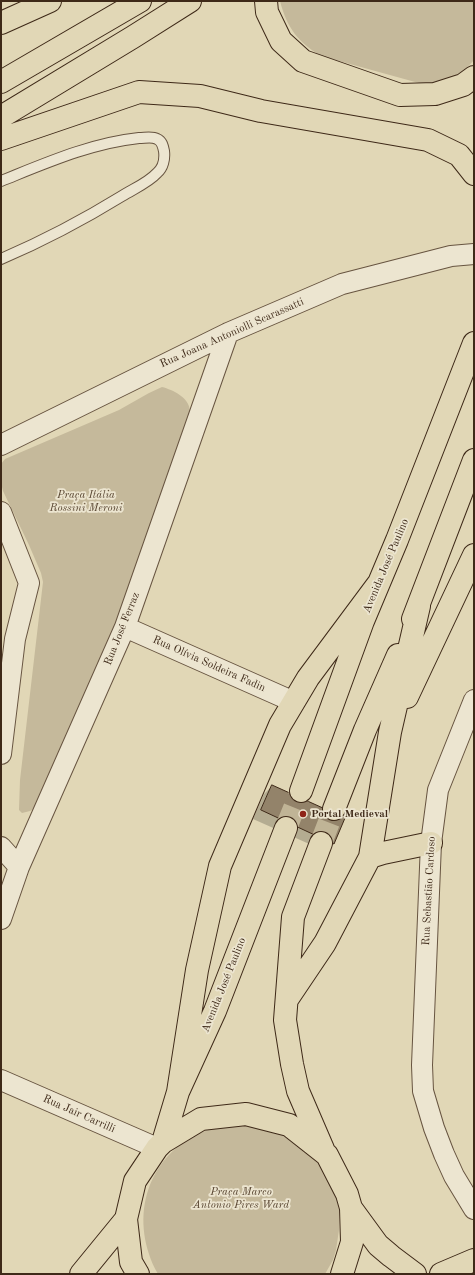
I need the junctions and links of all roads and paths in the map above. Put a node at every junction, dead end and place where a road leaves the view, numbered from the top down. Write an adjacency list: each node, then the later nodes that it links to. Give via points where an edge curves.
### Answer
1 (50, 1): 5 (main road)
2 (140, 1): 7 (main road)
3 (190, 1): 8 (main road)
4 (266, 1): 6 (main road, via 267,12 281,41 304,61 400,95 435,94 463,85)
5 (1, 23)
6 (474, 77)
7 (1, 82)
8 (1, 117)
9 (1, 139): 10 (main road, via 139,92 200,96 261,111 428,140 459,155)
10 (474, 174)
11 (1, 181): 13 (lane, via 84,149 151,137 162,142 164,163 158,173 148,181 29,247)
12 (474, 254): 14 (street, Rua Joana Antoniolli Scarassatti, via 451,256 342,284)
13 (1, 259)
14 (228, 333): 16 (street, Rua Joana Antoniolli Scarassatti); 22 (street, Rua José Ferraz)
15 (474, 343): 20 (main road, Avenida José Paulino)
16 (1, 445)
17 (474, 460): 21 (main road)
18 (1, 512): 23 (street, via 29,583)
19 (474, 555): 26 (main road)
20 (378, 584): 25 (main road, via 308,678); 28 (main road, Avenida José Paulino)
21 (419, 606): 26 (main road); 29 (main road)
22 (125, 627): 25 (street, Rua Olívia Soldeira Fadin); 35 (street, Rua José Ferraz)
23 (8, 642): 27 (street)
24 (474, 700): 31 (street, Rua Sebastião Cardoso, via 438,790)
25 (294, 702): 39 (main road, via 280,725 220,866 197,970)
26 (390, 732): 34 (main road)
27 (1, 754)
28 (301, 791)
29 (334, 809)
30 (286, 828): 39 (main road, Avenida José Paulino, via 215,1011)
31 (431, 843): 34 (main road); 43 (street, Rua Sebastião Cardoso, via 422,1091 444,1154)
32 (321, 844): 37 (main road, via 293,917)
33 (1, 847): 35 (street)
34 (370, 857): 37 (main road, via 326,943)
35 (19, 868): 36 (street, Rua José Ferraz)
36 (1, 919)
37 (288, 998): 41 (main road, via 285,1020 298,1091)
38 (1, 1080): 40 (street, Rua Jair Carrilli)
39 (178, 1092): 40 (main road, Avenida José Paulino)
40 (160, 1145): 41 (main road, via 201,1120 246,1114 289,1125); 44 (main road, via 135,1181)
41 (326, 1155): 42 (main road, via 347,1194)
42 (351, 1208): 48 (main road, via 352,1242); 49 (main road, via 378,1245)
43 (474, 1209)
44 (126, 1219): 46 (main road); 47 (main road, via 131,1262)
45 (474, 1260): 50 (main road)
46 (81, 1274)
47 (138, 1274)
48 (342, 1274)
49 (415, 1274)
50 (440, 1274)

